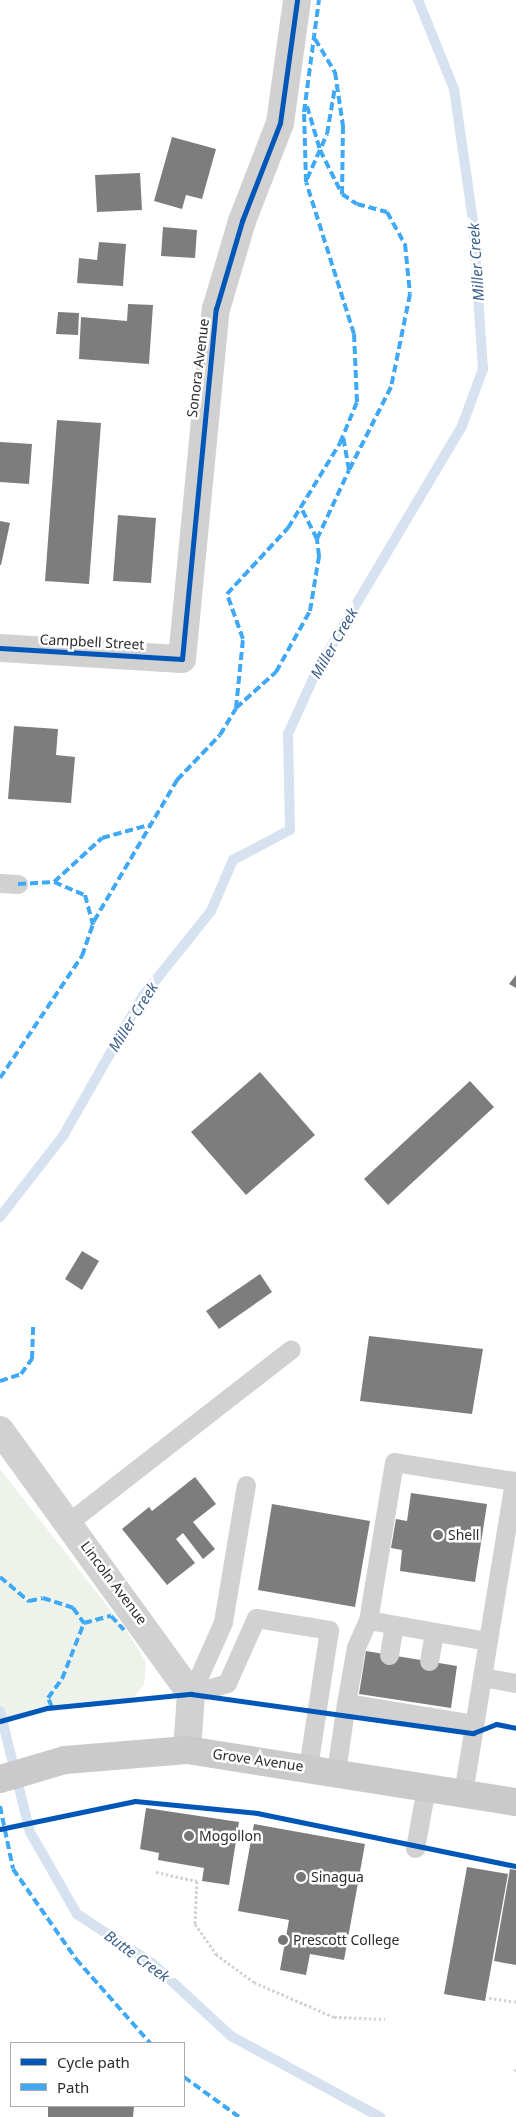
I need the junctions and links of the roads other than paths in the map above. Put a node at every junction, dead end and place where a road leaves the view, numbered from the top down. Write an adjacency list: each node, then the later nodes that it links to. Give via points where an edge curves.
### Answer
1 (297, 0): 3 (street, Sonora Avenue, via 280,123 242,221 216,308)
2 (0, 648): 3 (street, Campbell Street)
3 (182, 659)
4 (291, 1349): 7 (lane)
5 (0, 1430): 7 (street, Lincoln Avenue)
6 (246, 1485): 17 (lane, via 223,1622)
7 (68, 1522): 17 (street, Lincoln Avenue)
8 (510, 1548): 9 (lane, via 514,1481 394,1462); 12 (lane)
9 (368, 1620): 10 (lane); 18 (lane, via 356,1647)
10 (394, 1625): 11 (lane); 13 (lane)
11 (434, 1632): 12 (lane); 14 (lane)
12 (487, 1641): 15 (lane)
13 (389, 1655)
14 (429, 1661)
15 (482, 1677): 16 (lane); 19 (lane)
16 (516, 1683)
17 (191, 1694): 20 (street); 21 (lane, via 227,1683 256,1618 329,1630)
18 (346, 1703): 19 (lane, via 380,1702 421,1709); 22 (lane)
19 (474, 1724): 25 (lane)
20 (187, 1750): 21 (main road, Grove Avenue); 23 (main road, Grove Avenue, via 65,1760)
21 (308, 1767): 22 (main road, Grove Avenue)
22 (336, 1772): 24 (main road, Grove Avenue)
23 (0, 1779)
24 (426, 1788): 25 (main road, Grove Avenue); 27 (lane)
25 (463, 1793): 26 (main road, Grove Avenue)
26 (516, 1802)
27 (415, 1848)

